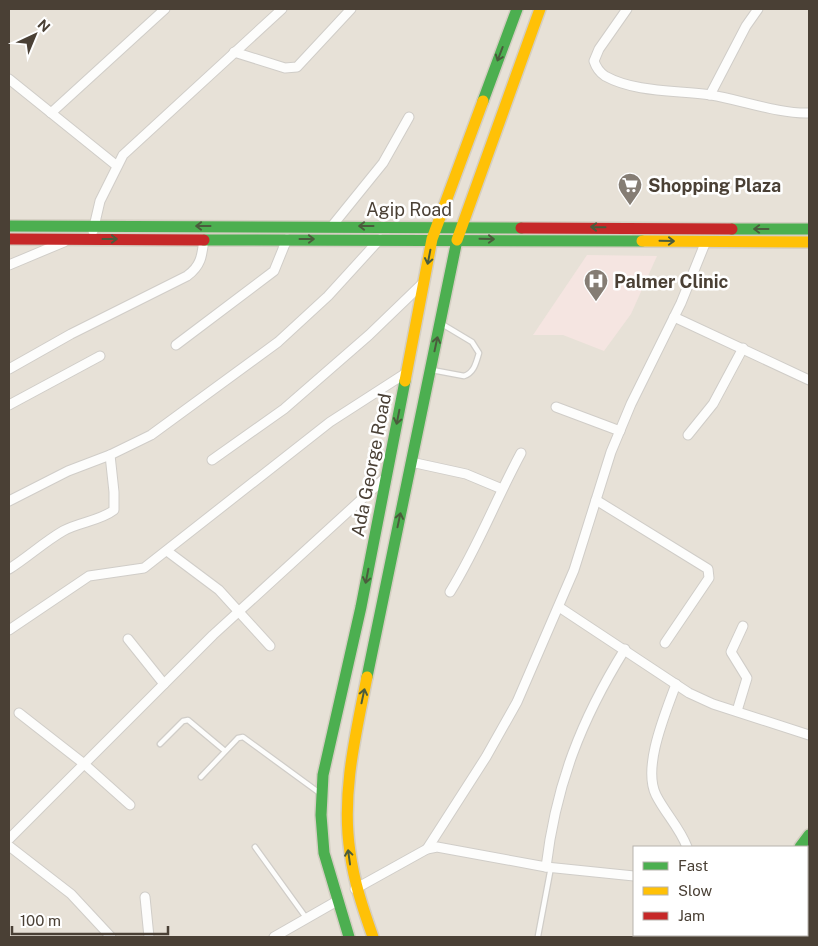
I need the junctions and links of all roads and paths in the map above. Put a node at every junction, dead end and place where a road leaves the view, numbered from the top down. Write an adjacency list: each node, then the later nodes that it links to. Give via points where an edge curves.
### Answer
1 (165, 9): 11 (street)
2 (282, 9): 8 (street)
3 (351, 9): 8 (street, via 297,67 285,68)
4 (517, 9): 17 (main road, Ada George Road, one-way to 17)
5 (540, 9): 18 (main road)
6 (627, 9): 10 (street, via 599,49 594,61 596,68 622,82)
7 (758, 9): 10 (street)
8 (234, 52): 14 (street, via 143,134 122,155)
9 (9, 79): 11 (street)
10 (710, 95): 12 (street)
11 (51, 113): 14 (street)
12 (809, 113)
13 (409, 117): 16 (street, via 383,163)
14 (117, 166): 19 (street, via 100,201)
15 (9, 226): 19 (main road, Agip Road)
16 (332, 226): 17 (main road, Agip Road, one-way to 16); 19 (main road, Agip Road, one-way to 19)
17 (436, 226): 18 (main road, Agip Road); 27 (main road, Ada George Road)
18 (462, 226): 20 (main road, Agip Road, one-way to 18); 28 (main road)
19 (94, 227): 23 (street)
20 (809, 229)
21 (9, 239): 22 (main road, Agip Road)
22 (70, 239): 23 (main road, Agip Road); 31 (street)
23 (91, 239): 24 (main road, Agip Road, one-way to 24)
24 (204, 239): 25 (main road, Agip Road); 38 (street, via 201,260 187,276 70,334)
25 (287, 239): 26 (main road, Agip Road, one-way to 26); 35 (street, via 274,271)
26 (380, 239): 27 (main road, Agip Road); 47 (street, via 328,296 278,342 151,435)
27 (432, 239): 28 (main road, Agip Road); 32 (main road, Ada George Road, one-way to 32)
28 (457, 239): 29 (main road, Agip Road, one-way to 29); 34 (main road)
29 (706, 241): 30 (main road, Agip Road); 33 (street)
30 (809, 242)
31 (9, 265)
32 (424, 282): 40 (main road, Ada George Road); 48 (street, via 284,409)
33 (674, 317): 36 (street); 44 (street)
34 (440, 323): 39 (main road, one-way to 34); 39 (lane, via 472,342 479,353 472,372 464,376)
35 (176, 345)
36 (743, 348): 41 (street); 45 (street, via 713,404)
37 (100, 356): 42 (street)
38 (9, 369)
39 (430, 370): 49 (main road)
40 (406, 373): 50 (main road, Ada George Road, one-way to 50); 54 (street, via 330,422)
41 (809, 380)
42 (9, 405)
43 (556, 406): 44 (street)
44 (620, 430): 52 (street)
45 (688, 435)
46 (522, 453): 51 (street)
47 (110, 455): 53 (street, via 68,471); 55 (street, via 114,510 106,516 64,530)
48 (212, 460)
49 (411, 462): 51 (street, via 466,474); 83 (main road, one-way to 49, via 346,825 348,780)
50 (386, 477): 58 (street); 74 (main road, Ada George Road, one-way to 74, via 323,775)
51 (502, 489): 56 (street, via 491,517)
52 (596, 500): 57 (street); 62 (street, via 708,569 709,578)
53 (9, 501)
54 (167, 551): 58 (street, via 198,572); 60 (street, via 144,568 89,576)
55 (9, 569)
56 (450, 592)
57 (559, 607): 64 (street); 80 (street, via 517,702)
58 (240, 611): 63 (street); 65 (street)
59 (743, 626): 67 (street, via 731,652 747,678)
60 (9, 630)
61 (128, 639): 65 (street)
62 (665, 643)
63 (270, 646)
64 (626, 649): 66 (street); 81 (street, via 601,688 578,738 559,792 551,827)
65 (164, 684): 72 (street)
66 (676, 684): 67 (street, via 713,704); 78 (street, via 662,725 650,778 656,794 682,832)
67 (737, 711): 69 (street)
68 (19, 713): 72 (street)
69 (809, 735)
70 (160, 744): 71 (lane, via 188,720)
71 (225, 751): 73 (lane); 74 (lane, via 243,737)
72 (83, 763): 75 (street); 76 (street)
73 (201, 777)
74 (322, 794): 85 (main road, Ada George Road, via 324,853)
75 (130, 806)
76 (9, 839)
77 (9, 846): 88 (street, via 71,894)
78 (687, 846)
79 (255, 847): 86 (lane)
80 (427, 849): 81 (street, via 437,847); 83 (street)
81 (548, 867): 82 (street); 87 (lane)
82 (633, 876)
83 (355, 889): 92 (main road)
84 (145, 897): 89 (street)
85 (338, 901): 86 (street); 91 (main road, Ada George Road)
86 (307, 919): 90 (street)
87 (538, 936)
88 (111, 937)
89 (149, 937)
90 (274, 937)
91 (349, 937)
92 (373, 937)

